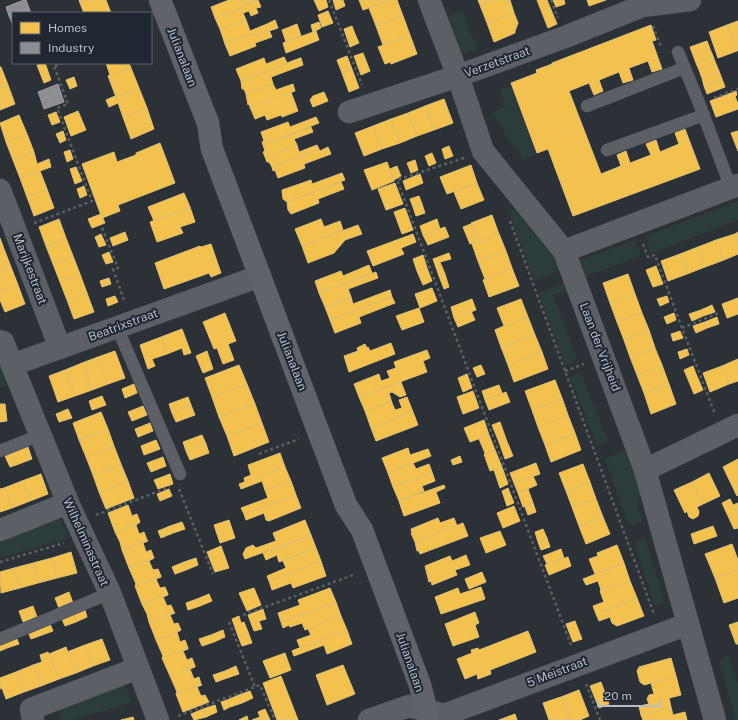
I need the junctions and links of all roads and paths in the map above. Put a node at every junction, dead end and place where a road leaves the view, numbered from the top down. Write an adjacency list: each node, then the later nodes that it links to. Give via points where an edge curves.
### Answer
1 (160, 0): 26 (street, Julianalaan, via 208,123 212,149)
2 (329, 0): 13 (path)
3 (430, 0): 11 (street, Laan der Vrijheid)
4 (690, 0): 5 (street, Verzetstraat)
5 (641, 3): 10 (path, via 652,21); 11 (street, Verzetstraat, via 565,37)
6 (678, 52): 9 (lane)
7 (61, 64): 8 (path)
8 (55, 66): 24 (path, via 68,104 57,108 92,201)
9 (684, 68): 10 (lane); 15 (lane)
10 (671, 74): 14 (lane)
11 (458, 76): 13 (street, Verzetstraat); 18 (street, Laan der Vrijheid)
12 (738, 89): 15 (path)
13 (370, 105): 16 (street, Verzetstraat)
14 (587, 106)
15 (701, 109): 17 (lane); 19 (lane)
16 (349, 112)
17 (607, 150)
18 (484, 151): 25 (street, Laan der Vrijheid); 53 (path, via 397,180)
19 (734, 187): 22 (street)
20 (0, 190): 24 (street, Marijkestraat)
21 (509, 218): 51 (path)
22 (636, 224): 25 (street); 29 (path, via 648,257 655,254)
23 (102, 228): 28 (path, via 118,268 113,269)
24 (15, 230): 31 (street, Marijkestraat)
25 (564, 252): 38 (street, Laan der Vrijheid)
26 (260, 276): 28 (street, Beatrixstraat); 56 (street, Julianalaan, via 346,505 362,530 420,685)
27 (719, 313): 29 (path)
28 (125, 325): 31 (street, Beatrixstraat); 39 (lane)
29 (682, 328): 33 (path)
30 (0, 341): 32 (street, via 4,342)
31 (60, 348): 32 (street, Beatrixstraat)
32 (12, 365): 34 (street, Wilhelminastraat)
33 (730, 429): 38 (street)
34 (40, 435): 36 (lane); 41 (street, Wilhelminastraat)
35 (302, 437): 37 (path)
36 (0, 451)
37 (258, 454)
38 (645, 470): 50 (street, Laan der Vrijheid)
39 (179, 479): 46 (path)
40 (170, 487): 43 (path)
41 (68, 503): 42 (street); 43 (street, Wilhelminastraat)
42 (0, 530)
43 (80, 530): 44 (path); 47 (street, Wilhelminastraat)
44 (0, 562)
45 (359, 573): 48 (path)
46 (213, 574)
47 (110, 593): 52 (lane); 54 (street, Wilhelminastraat)
48 (243, 615)
49 (229, 622): 55 (path)
50 (688, 624): 51 (street, 5 Meistraat); 62 (street, Laan der Vrijheid)
51 (661, 633): 53 (street, 5 Meistraat)
52 (0, 639)
53 (578, 664): 56 (street, 5 Meistraat, via 444,714); 61 (path)
54 (138, 668): 57 (street, Wilhelminastraat); 58 (street, via 31,709)
55 (255, 687): 57 (path); 59 (path, via 260,685)
56 (427, 715): 60 (street, 5 Meistraat, via 409,706)
57 (166, 719)
58 (33, 720)
59 (275, 720)
60 (369, 720)
61 (600, 720)
62 (715, 720)

